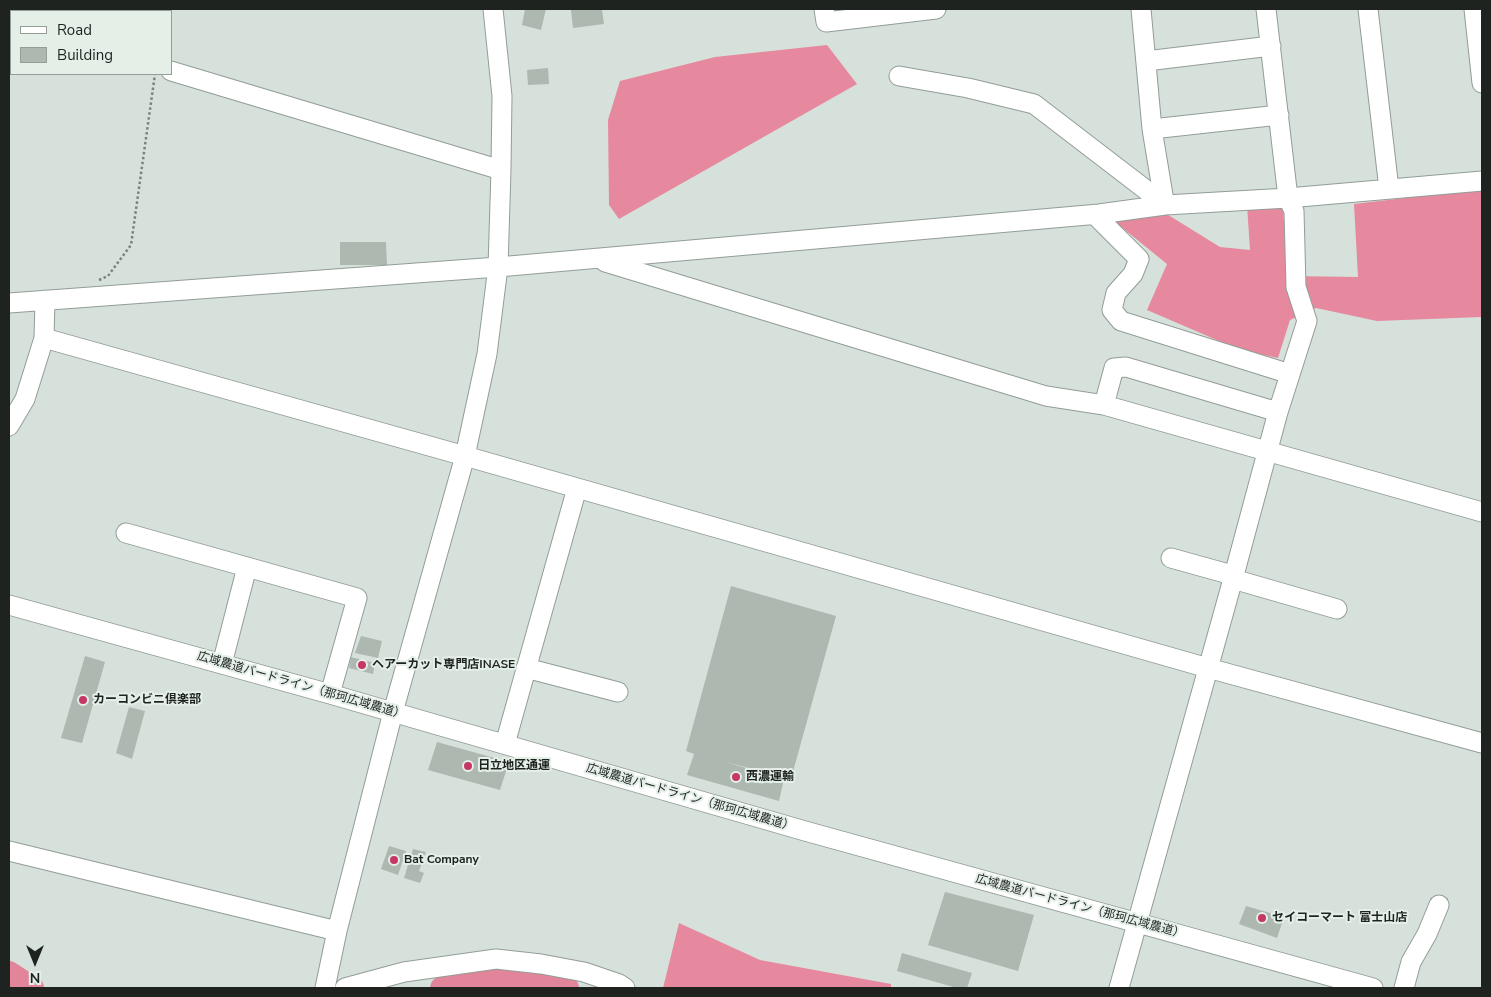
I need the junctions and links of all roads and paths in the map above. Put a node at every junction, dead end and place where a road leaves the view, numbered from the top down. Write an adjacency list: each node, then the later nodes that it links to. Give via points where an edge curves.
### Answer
1 (493, 9): 16 (street, via 502,96)
2 (824, 9): 3 (street, via 826,22)
3 (930, 9)
4 (1141, 9): 9 (street)
5 (1266, 9): 8 (street)
6 (1368, 9): 18 (street)
7 (1474, 9): 13 (street)
8 (1271, 46): 9 (street); 14 (street)
9 (1146, 61): 15 (street)
10 (172, 71): 16 (street)
11 (154, 75): 24 (path, via 132,245 108,276)
12 (899, 76): 19 (street, via 1034,104 1150,193)
13 (1482, 83)
14 (1279, 115): 15 (street); 20 (street)
15 (1152, 129): 19 (street)
16 (501, 170): 23 (street)
17 (1482, 181): 18 (street)
18 (1389, 189): 20 (street)
19 (1163, 197): 20 (street); 21 (street)
20 (1288, 198): 28 (street, via 1294,211 1296,287 1307,322)
21 (1099, 214): 22 (street); 28 (street, via 1099,219 1139,259 1133,274 1116,293 1112,310 1121,322)
22 (584, 259): 23 (street); 29 (street, via 606,262 1046,396)
23 (498, 267): 25 (street); 33 (street, via 487,354)
24 (94, 283)
25 (45, 300): 26 (street); 27 (street)
26 (9, 304)
27 (44, 338): 31 (street, via 25,399); 33 (street)
28 (1290, 374): 30 (street)
29 (1104, 405): 30 (street, via 1114,368 1126,367); 32 (street)
30 (1278, 412): 32 (street)
31 (9, 426)
32 (1267, 451): 35 (street); 39 (street)
33 (465, 456): 34 (street); 47 (street)
34 (577, 488): 43 (street); 44 (street)
35 (1482, 512)
36 (126, 533): 38 (street)
37 (1171, 558): 39 (street, via 1225,573)
38 (247, 567): 42 (street); 46 (street, via 357,598)
39 (1233, 579): 41 (street); 44 (street)
40 (9, 605): 42 (street, 広域農道バードライン（那珂広域農道）)
41 (1337, 609)
42 (222, 664): 46 (street, 広域農道バードライン（那珂広域農道）)
43 (526, 668): 45 (street); 49 (street)
44 (1208, 668): 48 (street); 52 (street)
45 (618, 692)
46 (330, 694): 47 (street, 広域農道バードライン（那珂広域農道）)
47 (393, 712): 49 (street, 広域農道バードライン（那珂広域農道）); 53 (street)
48 (1482, 743)
49 (504, 744): 52 (street, 広域農道バードライン（那珂広域農道）)
50 (9, 851): 53 (street)
51 (1439, 905): 59 (street, via 1411,962)
52 (1137, 923): 57 (street); 58 (street, 広域農道バードライン（那珂広域農道）)
53 (337, 931): 54 (street)
54 (325, 988)
55 (345, 988): 56 (street, via 404,972 496,959 584,972)
56 (625, 988)
57 (1119, 988)
58 (1373, 988)
59 (1404, 988)

